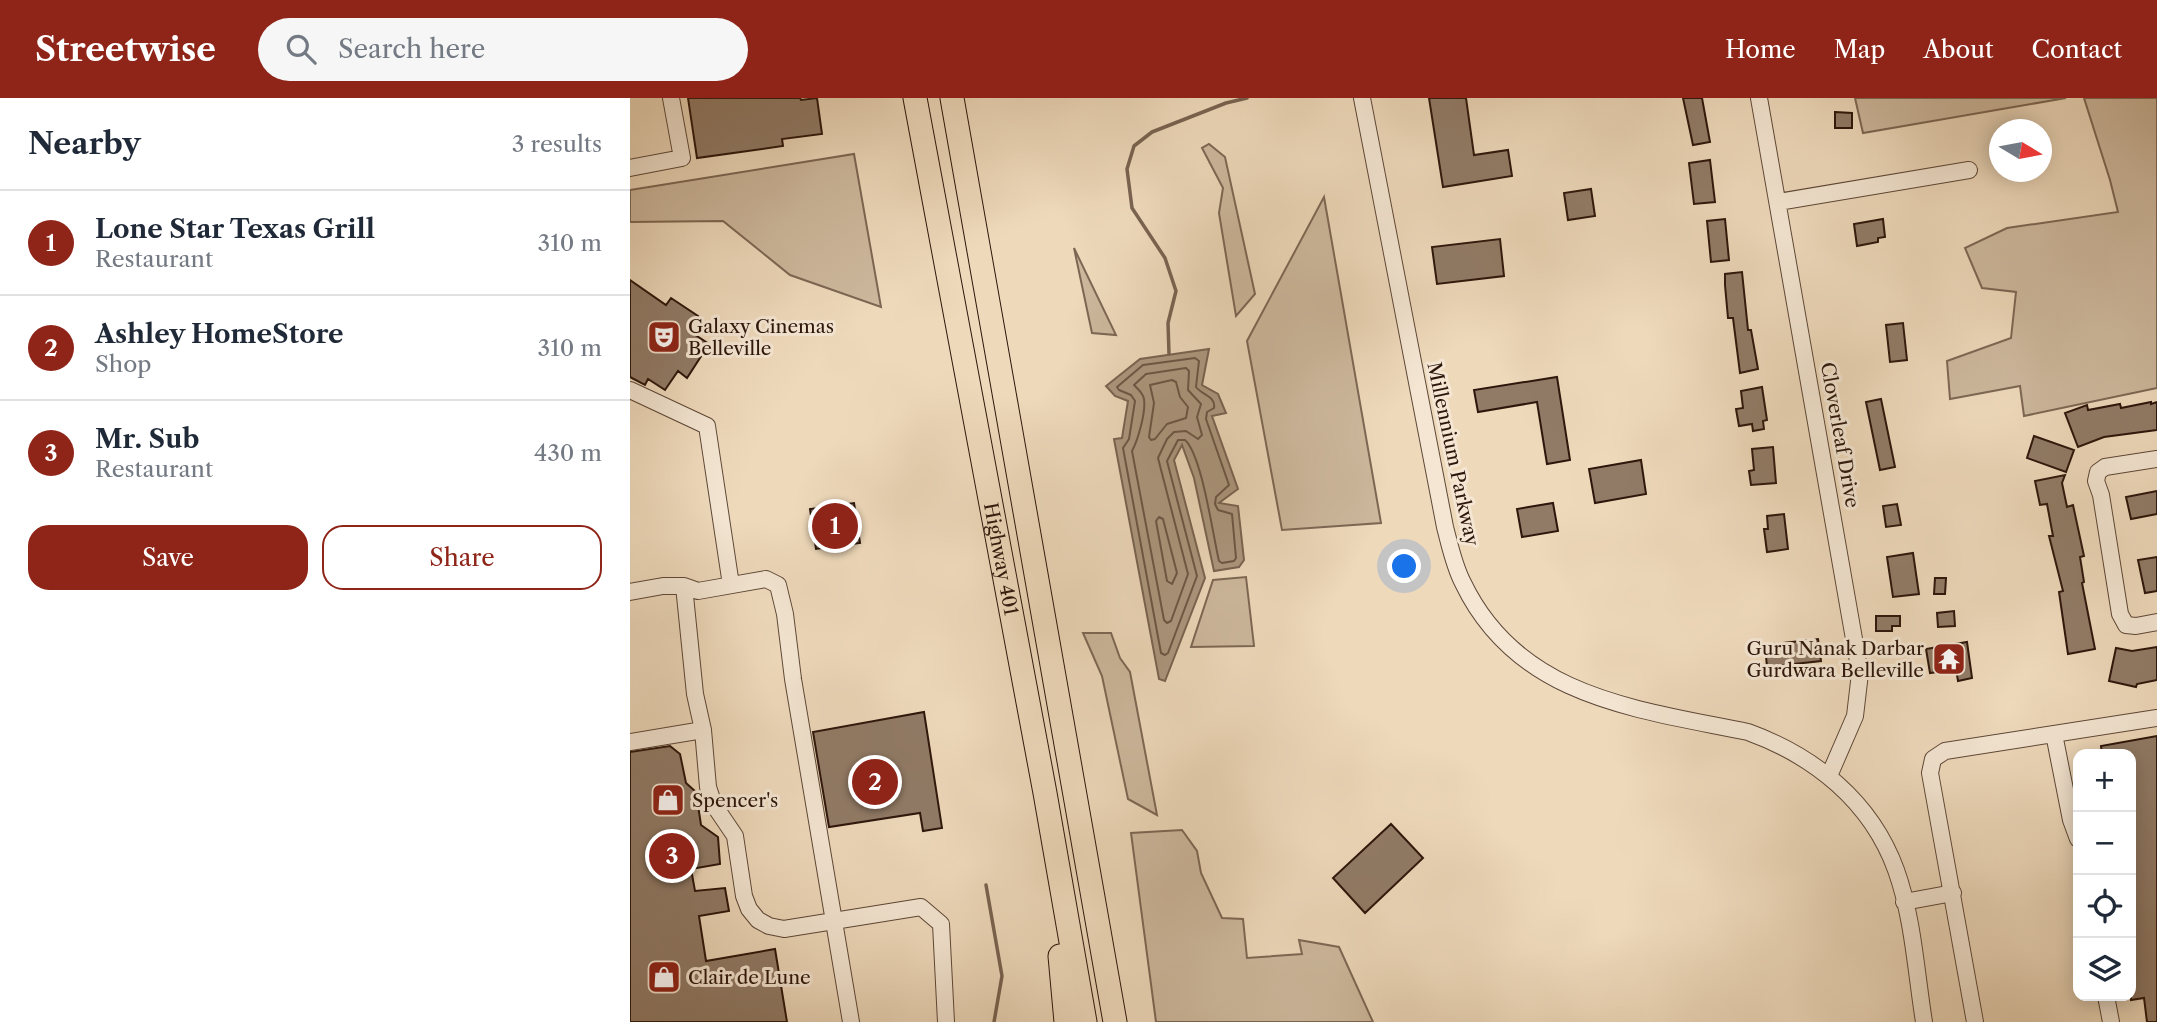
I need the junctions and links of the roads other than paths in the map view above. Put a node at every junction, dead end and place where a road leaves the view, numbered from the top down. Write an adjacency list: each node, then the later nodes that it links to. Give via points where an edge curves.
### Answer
1 (671, 98): 6 (street, via 682,158)
2 (915, 98): 20 (highway, Highway 401)
3 (952, 98): 22 (highway, Highway 401)
4 (1362, 98): 19 (street, Millennium Parkway, via 1445,527 1456,568 1475,604 1500,639 1544,674 1607,701 1748,732 1786,747)
5 (1759, 98): 8 (street, Cloverleaf Drive)
6 (630, 168)
7 (1969, 170): 8 (street)
8 (1778, 202): 19 (street, Cloverleaf Drive, via 1860,673 1855,716)
9 (630, 390): 11 (street, via 707,426)
10 (2157, 459): 14 (street, via 2105,467 2096,481 2120,614 2126,625)
11 (731, 585): 12 (street, via 698,591); 25 (street, via 766,579 778,585)
12 (684, 586): 13 (street); 16 (street)
13 (630, 592)
14 (2157, 622)
15 (2157, 718): 17 (street)
16 (703, 730): 18 (street); 25 (street, via 708,787 735,836 748,909 758,920 784,929)
17 (2054, 734): 21 (street); 23 (street, via 1945,751 1933,759 1930,773)
18 (630, 742)
19 (1829, 776): 24 (street, Millennium Parkway, via 1858,805 1882,841)
20 (1045, 793): 29 (highway); 30 (highway, Highway 401)
21 (2073, 825)
22 (1092, 887): 31 (highway, Highway 401); 32 (highway)
23 (1953, 893): 24 (street); 34 (street)
24 (1904, 902): 33 (street, Millennium Parkway)
25 (835, 920): 27 (street); 28 (street, via 921,907 941,924)
26 (2107, 1001): 35 (street)
27 (851, 1022)
28 (946, 1022)
29 (1066, 1022)
30 (1085, 1022)
31 (1115, 1022)
32 (1124, 1022)
33 (1924, 1022)
34 (1975, 1022)
35 (2111, 1022)

